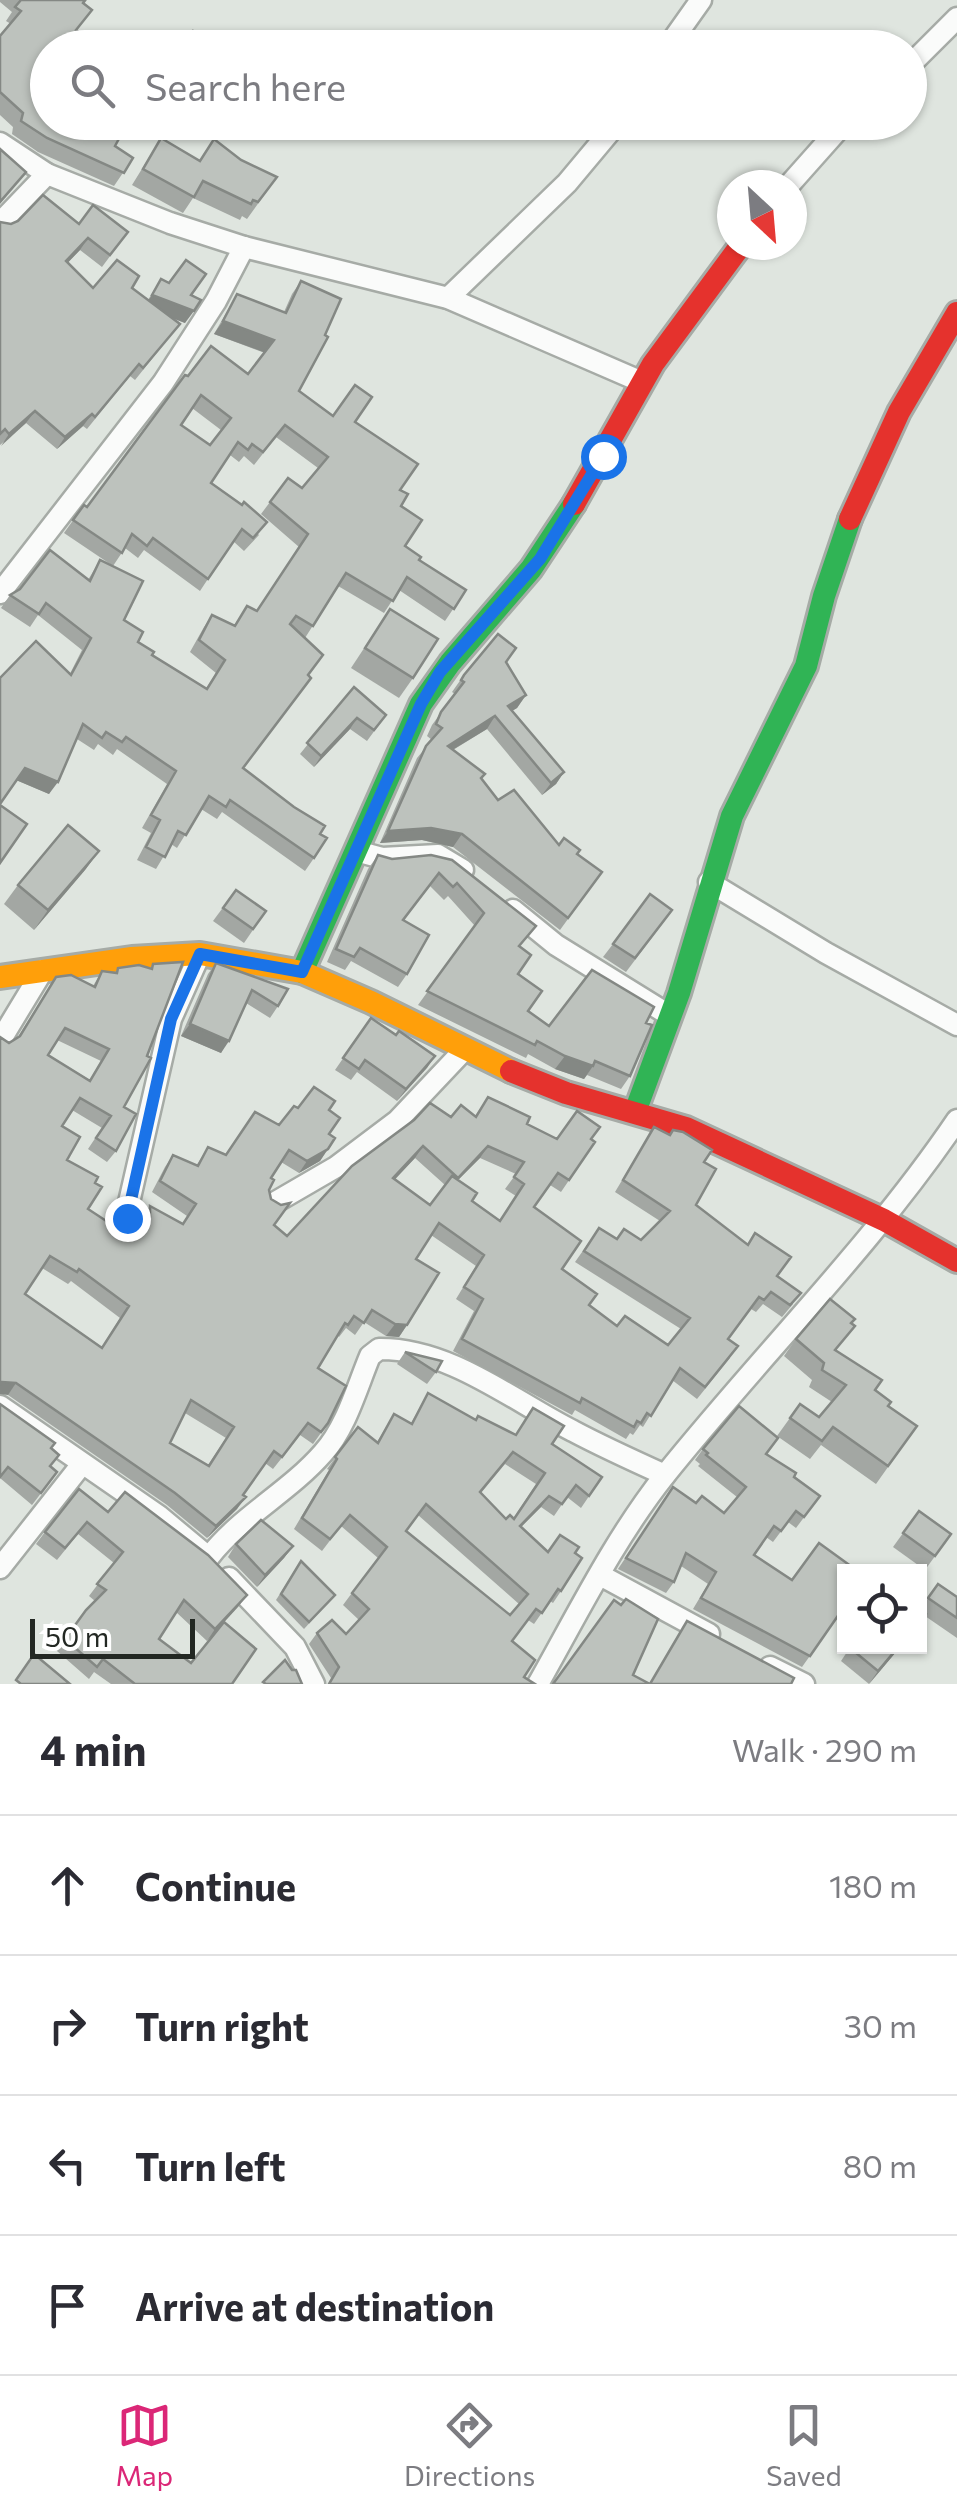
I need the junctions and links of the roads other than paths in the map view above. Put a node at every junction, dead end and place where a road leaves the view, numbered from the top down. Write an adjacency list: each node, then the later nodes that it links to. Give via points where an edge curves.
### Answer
1 (701, 0): 3 (street)
2 (957, 18): 4 (street)
3 (680, 30)
4 (927, 48)
5 (603, 140): 13 (street)
6 (829, 140): 8 (street)
7 (0, 143): 9 (street)
8 (802, 170)
9 (47, 174): 10 (street); 11 (street)
10 (0, 223)
11 (244, 246): 13 (street); 16 (street, via 163,383)
12 (729, 260): 15 (street)
13 (448, 298): 15 (street)
14 (957, 312): 19 (street, via 884,435 825,590 804,670 733,812)
15 (642, 382): 17 (street, via 540,559 440,672)
16 (0, 592)
17 (356, 850): 18 (street, via 382,858 438,855); 23 (street)
18 (476, 880)
19 (709, 882): 25 (street); 26 (street)
20 (499, 899): 25 (street, via 556,945)
21 (200, 954): 22 (street); 23 (street); 33 (street, via 171,1019)
22 (43, 970): 24 (street); 27 (street)
23 (302, 972): 28 (street)
24 (0, 977)
25 (669, 1015): 29 (street)
26 (957, 1024)
27 (0, 1041)
28 (465, 1049): 29 (street, via 566,1094); 31 (street, via 397,1121)
29 (635, 1112): 32 (street, via 686,1128)
30 (957, 1120): 32 (street)
31 (274, 1202)
32 (884, 1220): 34 (street); 37 (street)
33 (129, 1226)
34 (957, 1261)
35 (0, 1406): 36 (street)
36 (82, 1464): 38 (street); 39 (street)
37 (665, 1475): 38 (street, via 455,1368 379,1349 323,1454 228,1533); 40 (street)
38 (209, 1557): 43 (street, via 295,1647)
39 (0, 1568)
40 (600, 1575): 41 (street); 44 (street)
41 (721, 1640)
42 (751, 1656): 45 (street)
43 (314, 1684)
44 (538, 1684)
45 (804, 1684)

